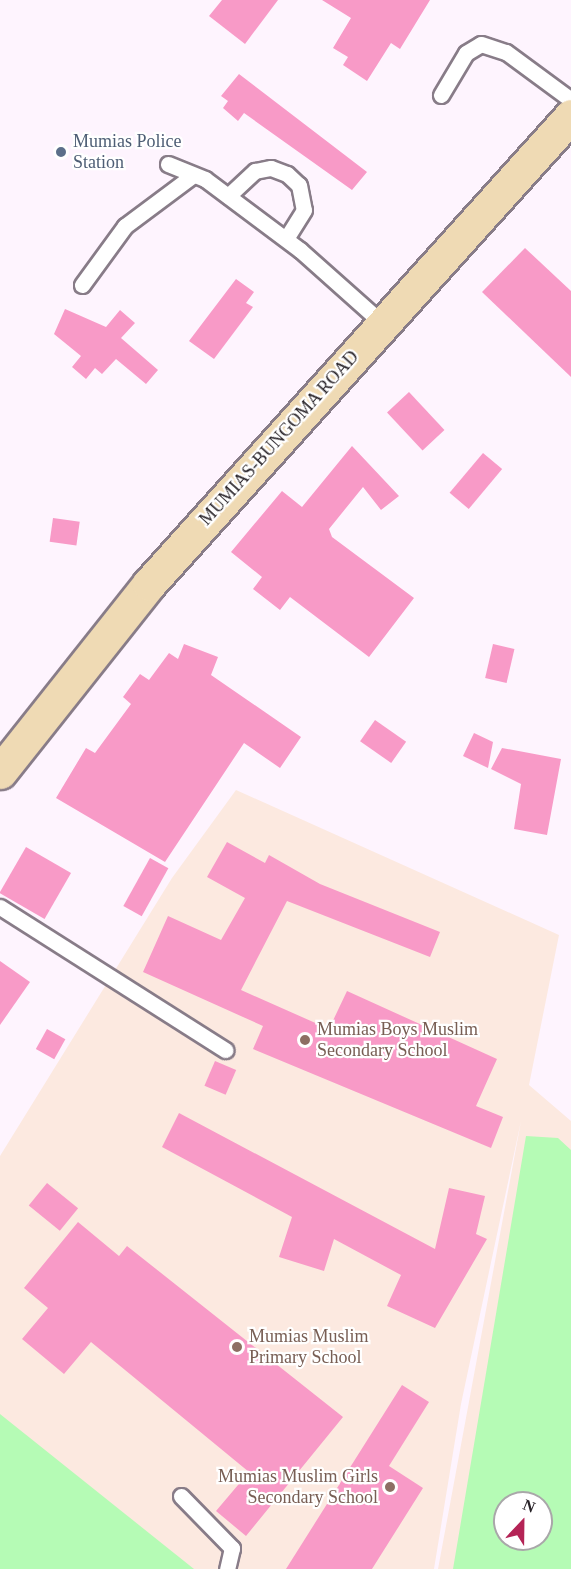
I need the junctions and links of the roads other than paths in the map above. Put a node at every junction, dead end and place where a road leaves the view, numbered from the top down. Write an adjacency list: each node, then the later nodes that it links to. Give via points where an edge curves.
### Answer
1 (441, 95): 2 (lane, via 466,53 481,44 506,52)
2 (571, 100)
3 (571, 117): 9 (street, MUMIAS-BUNGOMA ROAD)
4 (168, 164): 5 (lane)
5 (192, 176): 6 (lane); 8 (lane, via 125,226)
6 (228, 196): 7 (lane); 7 (lane, via 255,171 287,174 299,185 304,210)
7 (286, 239): 9 (lane)
8 (82, 285)
9 (382, 323): 10 (street, MUMIAS-BUNGOMA ROAD, via 142,593)
10 (5, 755)
11 (0, 907): 12 (lane)
12 (225, 1050)
13 (180, 1496): 14 (lane, via 232,1548)
14 (227, 1569)

